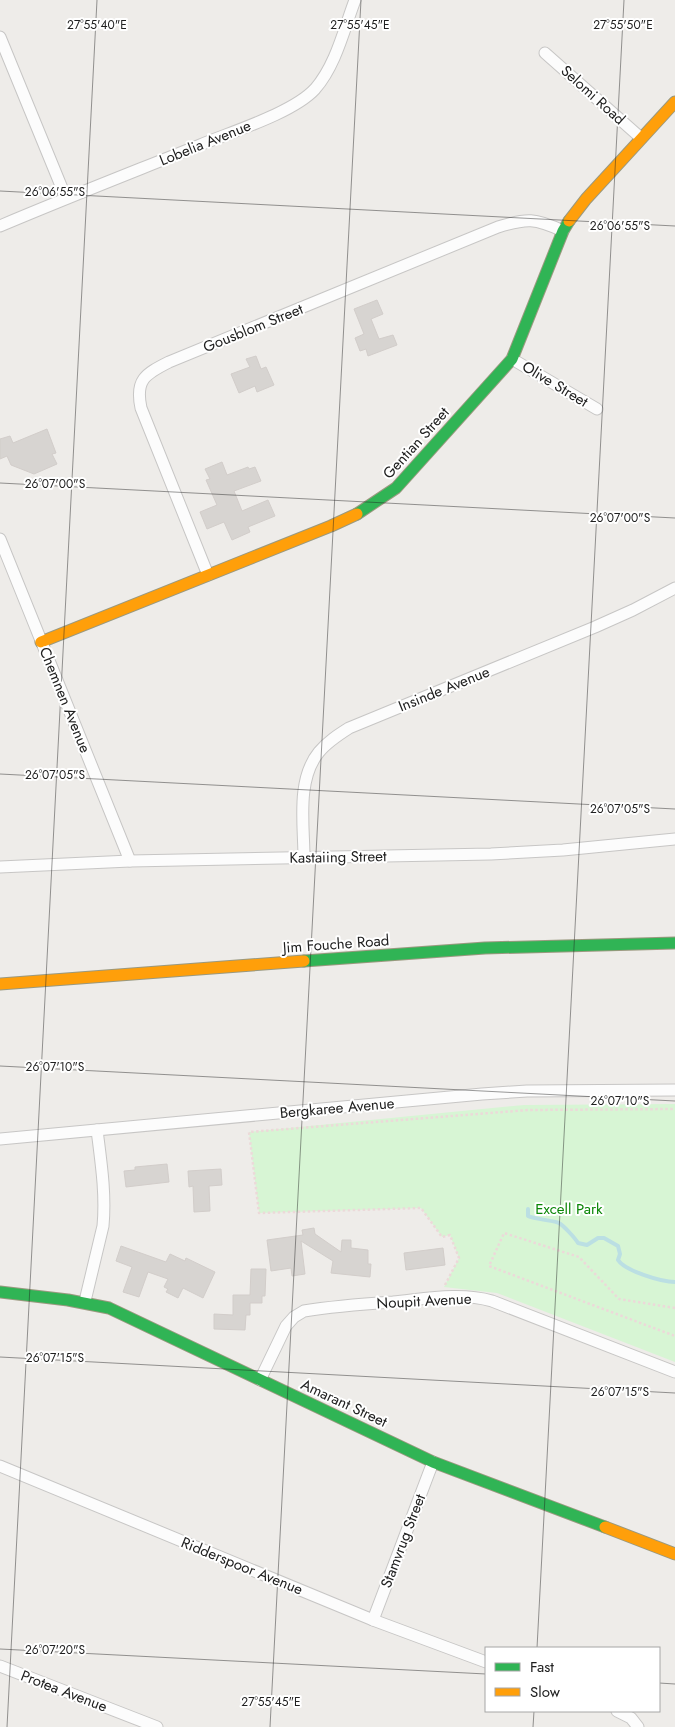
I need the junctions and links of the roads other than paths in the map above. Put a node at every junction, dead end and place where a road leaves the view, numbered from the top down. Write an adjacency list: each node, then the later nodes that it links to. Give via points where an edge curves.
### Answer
1 (356, 0): 6 (street, Lobelia Avenue, via 336,52 315,89 304,100)
2 (0, 37): 6 (street)
3 (545, 52): 5 (street, Selomi Road)
4 (675, 102): 5 (street, Gentian Street)
5 (641, 138): 8 (street, Gentian Street, via 575,212)
6 (66, 198): 7 (street, Lobelia Avenue)
7 (0, 226)
8 (563, 231): 9 (street, Gentian Street); 12 (street, Gousblom Street, via 531,220 498,227 150,372 139,388 141,408)
9 (512, 358): 10 (street, Olive Street); 12 (street, Gentian Street, via 383,499 331,526)
10 (597, 409)
11 (0, 538): 14 (street, Chemnen Avenue)
12 (208, 574): 14 (street, Gentian Street)
13 (675, 588): 16 (street, Insinde Avenue, via 595,627 349,728 333,738 318,753 306,780)
14 (41, 642): 17 (street, Chemnen Avenue)
15 (675, 839): 16 (street, Kastaiing Street, via 527,852)
16 (304, 858): 17 (street, Kastaiing Street)
17 (130, 861): 18 (street, Kastaiing Street)
18 (0, 867)
19 (675, 943): 20 (street, Jim Fouche Road, via 486,948)
20 (0, 984)
21 (675, 1090): 22 (street, Bergkaree Avenue, via 482,1094)
22 (97, 1130): 23 (street, Bergkaree Avenue); 25 (street, via 104,1214)
23 (0, 1139)
24 (0, 1292): 25 (street, Amarant Street)
25 (84, 1302): 27 (street, Amarant Street, via 124,1314)
26 (675, 1372): 27 (street, Noupit Avenue, via 492,1301 464,1297 304,1311 286,1326)
27 (260, 1380): 28 (street, Amarant Street)
28 (433, 1462): 30 (street, Amarant Street); 31 (street, Stamvrug Street)
29 (0, 1466): 31 (street, Ridderspoor Avenue)
30 (675, 1554)
31 (373, 1620): 32 (street, Ridderspoor Avenue)
32 (485, 1662)
33 (0, 1666): 35 (street, Protea Avenue)
34 (619, 1712): 36 (street, via 631,1718)
35 (157, 1727)
36 (638, 1727)

